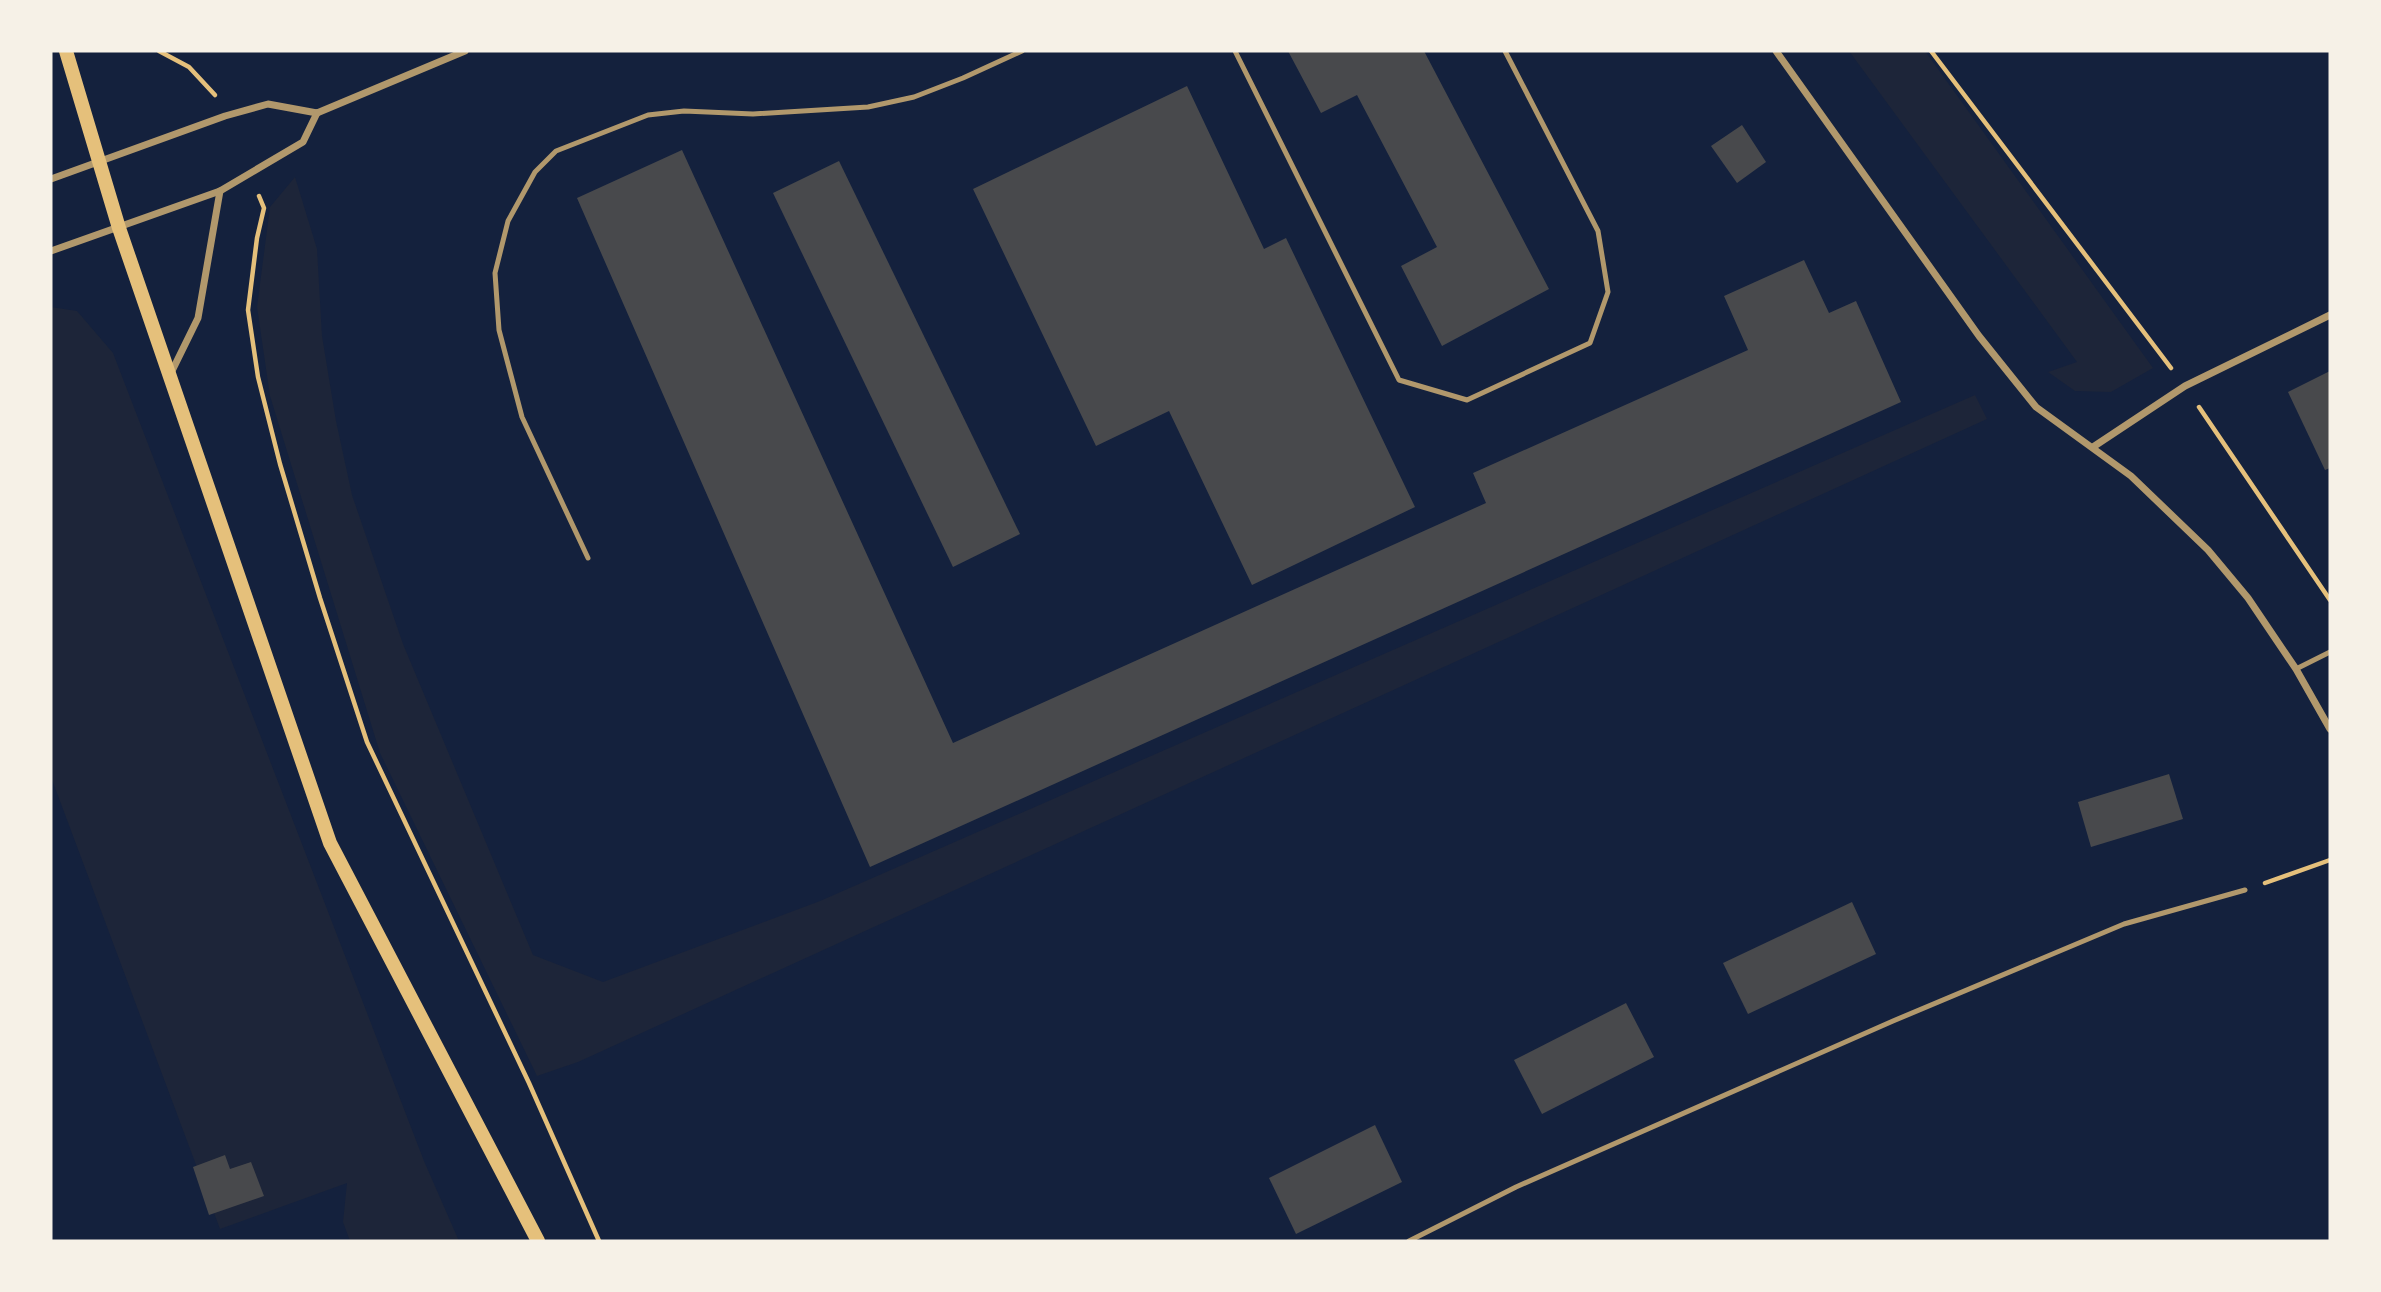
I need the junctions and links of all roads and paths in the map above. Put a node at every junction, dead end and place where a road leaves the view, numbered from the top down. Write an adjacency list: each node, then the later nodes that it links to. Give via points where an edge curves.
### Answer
1 (66, 51): 11 (main road)
2 (159, 51): 10 (path, via 189,67 215,95)
3 (465, 51): 9 (street)
4 (1022, 51): 21 (lane, via 914,97 867,107 648,115 556,151 534,172 508,221 495,273 499,330 522,417)
5 (1235, 51): 6 (lane, via 1399,380 1466,400 1590,343 1608,292 1598,230)
6 (1505, 51)
7 (1776, 51): 20 (street, via 1979,336 2036,407)
8 (1931, 51): 19 (path)
9 (317, 113): 10 (street, via 268,104); 12 (street, via 303,142)
10 (225, 116): 11 (street)
11 (97, 163): 13 (street); 15 (main road)
12 (250, 174): 14 (street); 29 (path, via 264,208 248,310 258,377 324,611 367,741)
13 (51, 179)
14 (220, 191): 15 (street); 18 (street, via 198,318)
15 (119, 228): 16 (street); 18 (main road)
16 (51, 251)
17 (2330, 315): 19 (street)
18 (170, 377): 28 (main road, via 330,844)
19 (2185, 386): 20 (street); 22 (path)
20 (2094, 447): 24 (street, via 2208,550 2248,598)
21 (588, 558)
22 (2330, 600)
23 (2330, 652): 24 (lane)
24 (2296, 669): 25 (street)
25 (2330, 729)
26 (2330, 860): 27 (path)
27 (2245, 890): 30 (lane, via 2124,924 1516,1187)
28 (538, 1241)
29 (599, 1241)
30 (1409, 1241)

